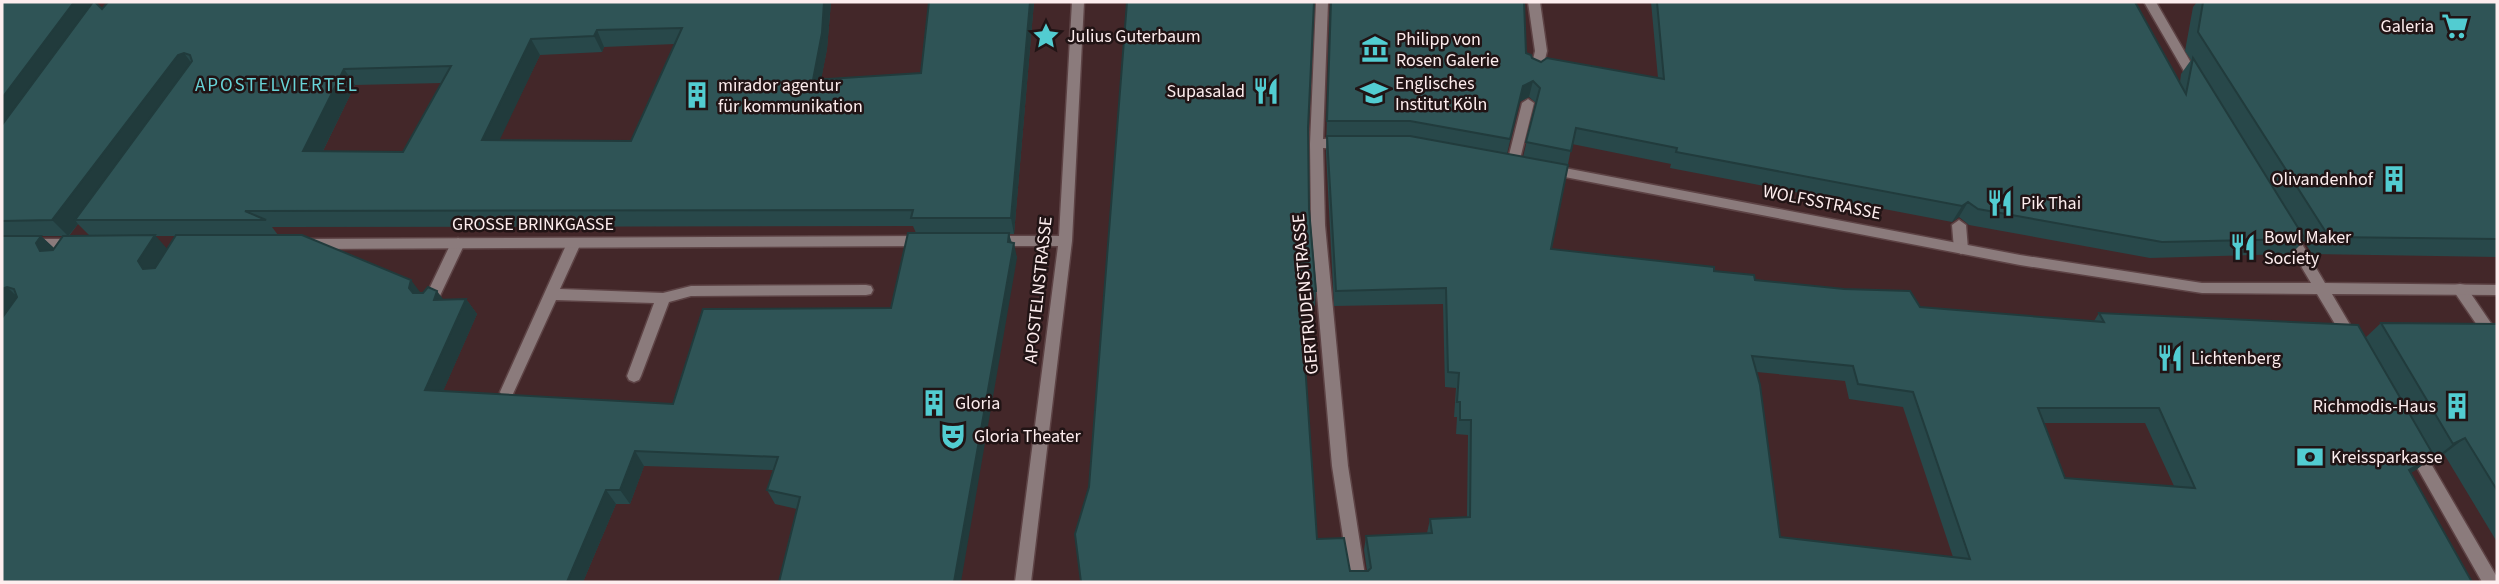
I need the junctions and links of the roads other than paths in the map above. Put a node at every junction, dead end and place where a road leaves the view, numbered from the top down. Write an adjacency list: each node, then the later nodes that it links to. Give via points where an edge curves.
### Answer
1 (1078, 2): 15 (street, APOSTELNSTRASSE)
2 (1322, 2): 9 (street, GERTRUDENSTRASSE)
3 (1534, 2): 5 (street, via 1541,51)
4 (2150, 2): 6 (street)
5 (1536, 72)
6 (2201, 90)
7 (1528, 103): 21 (street, WOLFSSTRASSE, via 1519,164)
8 (1356, 143): 9 (street)
9 (1316, 144): 36 (street, GERTRUDENSTRASSE, via 1333,402)
10 (2282, 223): 23 (street)
11 (1959, 225): 21 (street)
12 (86, 229): 19 (street)
13 (942, 241): 17 (street, GROSSE BRINKGASSE)
14 (983, 241): 15 (street)
15 (1065, 241): 35 (street, APOSTELNSTRASSE)
16 (457, 243): 17 (street, GROSSE BRINKGASSE); 20 (street, GROSSE BRINKGASSE); 29 (street)
17 (573, 243): 27 (street)
18 (2, 244): 19 (street)
19 (81, 244): 22 (street)
20 (294, 244)
21 (1962, 249): 23 (street, WOLFSSTRASSE, via 2202,288)
22 (62, 260)
23 (2323, 289): 24 (street, WOLFSSTRASSE); 31 (street)
24 (2460, 289): 26 (street, WOLFSSTRASSE); 30 (street)
25 (866, 290): 28 (street, via 691,290)
26 (2497, 290)
27 (551, 294): 28 (street); 33 (street)
28 (663, 299): 32 (street)
29 (430, 302)
30 (2496, 341)
31 (2363, 359)
32 (634, 376)
33 (507, 392)
34 (2404, 430): 37 (street)
35 (1023, 582)
36 (1358, 582)
37 (2491, 582)

